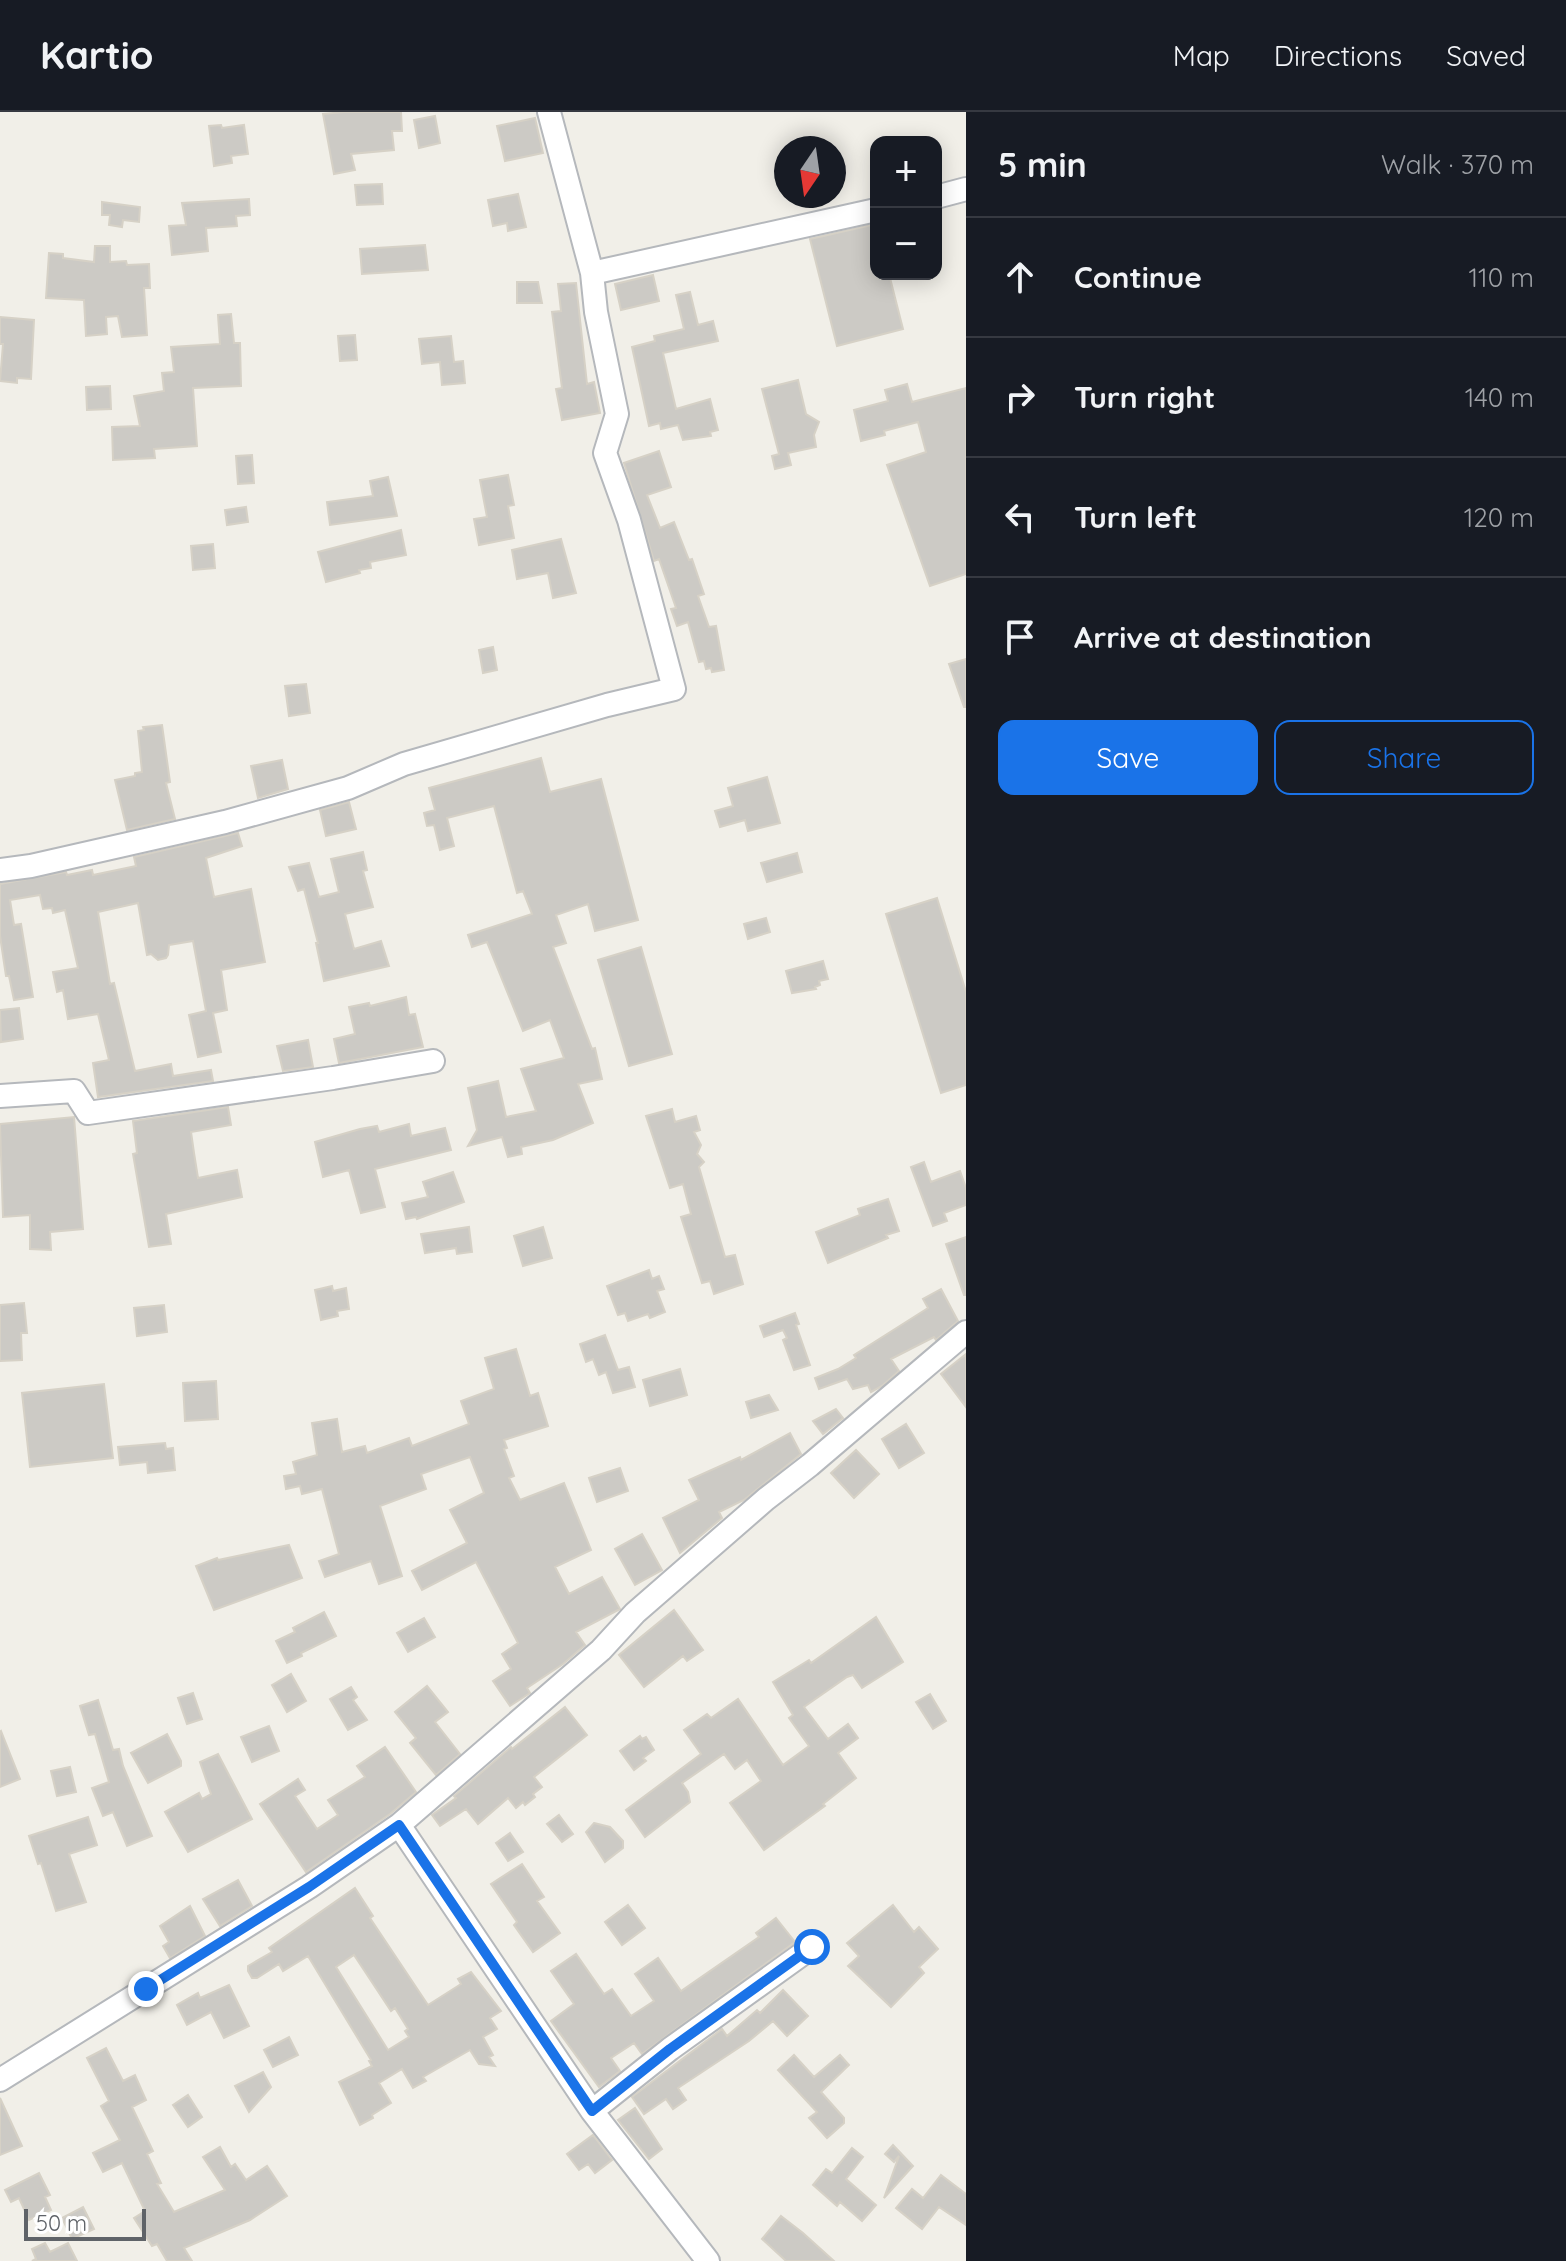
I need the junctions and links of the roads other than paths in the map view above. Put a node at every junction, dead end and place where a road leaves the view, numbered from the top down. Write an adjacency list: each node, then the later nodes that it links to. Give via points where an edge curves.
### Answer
1 (549, 112): 5 (street)
2 (966, 189): 3 (street)
3 (942, 195)
4 (870, 211): 5 (street)
5 (592, 273): 6 (street, via 617,414 605,453 629,520 674,689 404,764 348,788 225,822)
6 (0, 870)
7 (433, 1061): 8 (street, via 88,1113 74,1091)
8 (0, 1096)
9 (966, 1332): 10 (street, via 766,1499)
10 (399, 1825): 12 (street); 13 (street)
11 (812, 1947): 13 (street)
12 (0, 2080)
13 (592, 2111): 14 (street)
14 (708, 2261)

